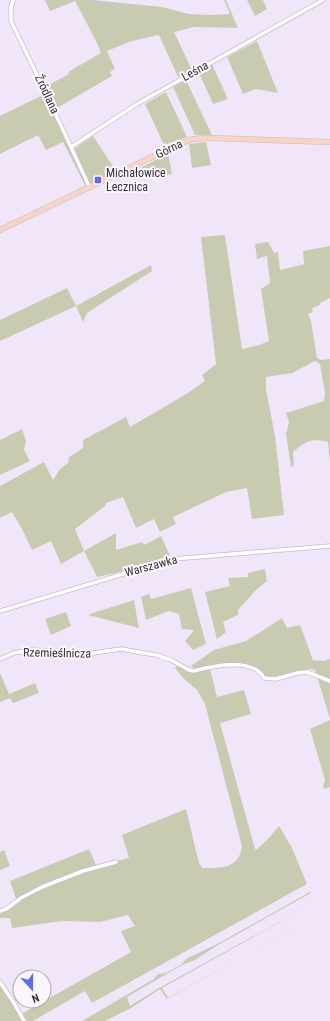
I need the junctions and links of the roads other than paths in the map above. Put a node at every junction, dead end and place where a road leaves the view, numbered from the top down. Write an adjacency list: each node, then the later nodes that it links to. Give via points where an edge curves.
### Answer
1 (13, 0): 4 (street, Źródlana, via 10,21)
2 (323, 0): 4 (street, Leśna, via 136,104)
3 (330, 142): 5 (street, Górna, via 193,139)
4 (71, 147): 5 (street, Źródlana)
5 (90, 188): 6 (street, Górna)
6 (0, 230)
7 (330, 546): 8 (street, Warszawka, via 174,559)
8 (0, 611)
9 (0, 659): 10 (street, Rzemieślnicza, via 14,652 32,650 87,654 121,649 156,655 193,671 236,665 258,671 264,678 276,679 308,672)
10 (330, 681)
11 (116, 862): 12 (street, via 83,871 42,887)
12 (0, 911)
13 (0, 982): 14 (street)
14 (24, 1021)

